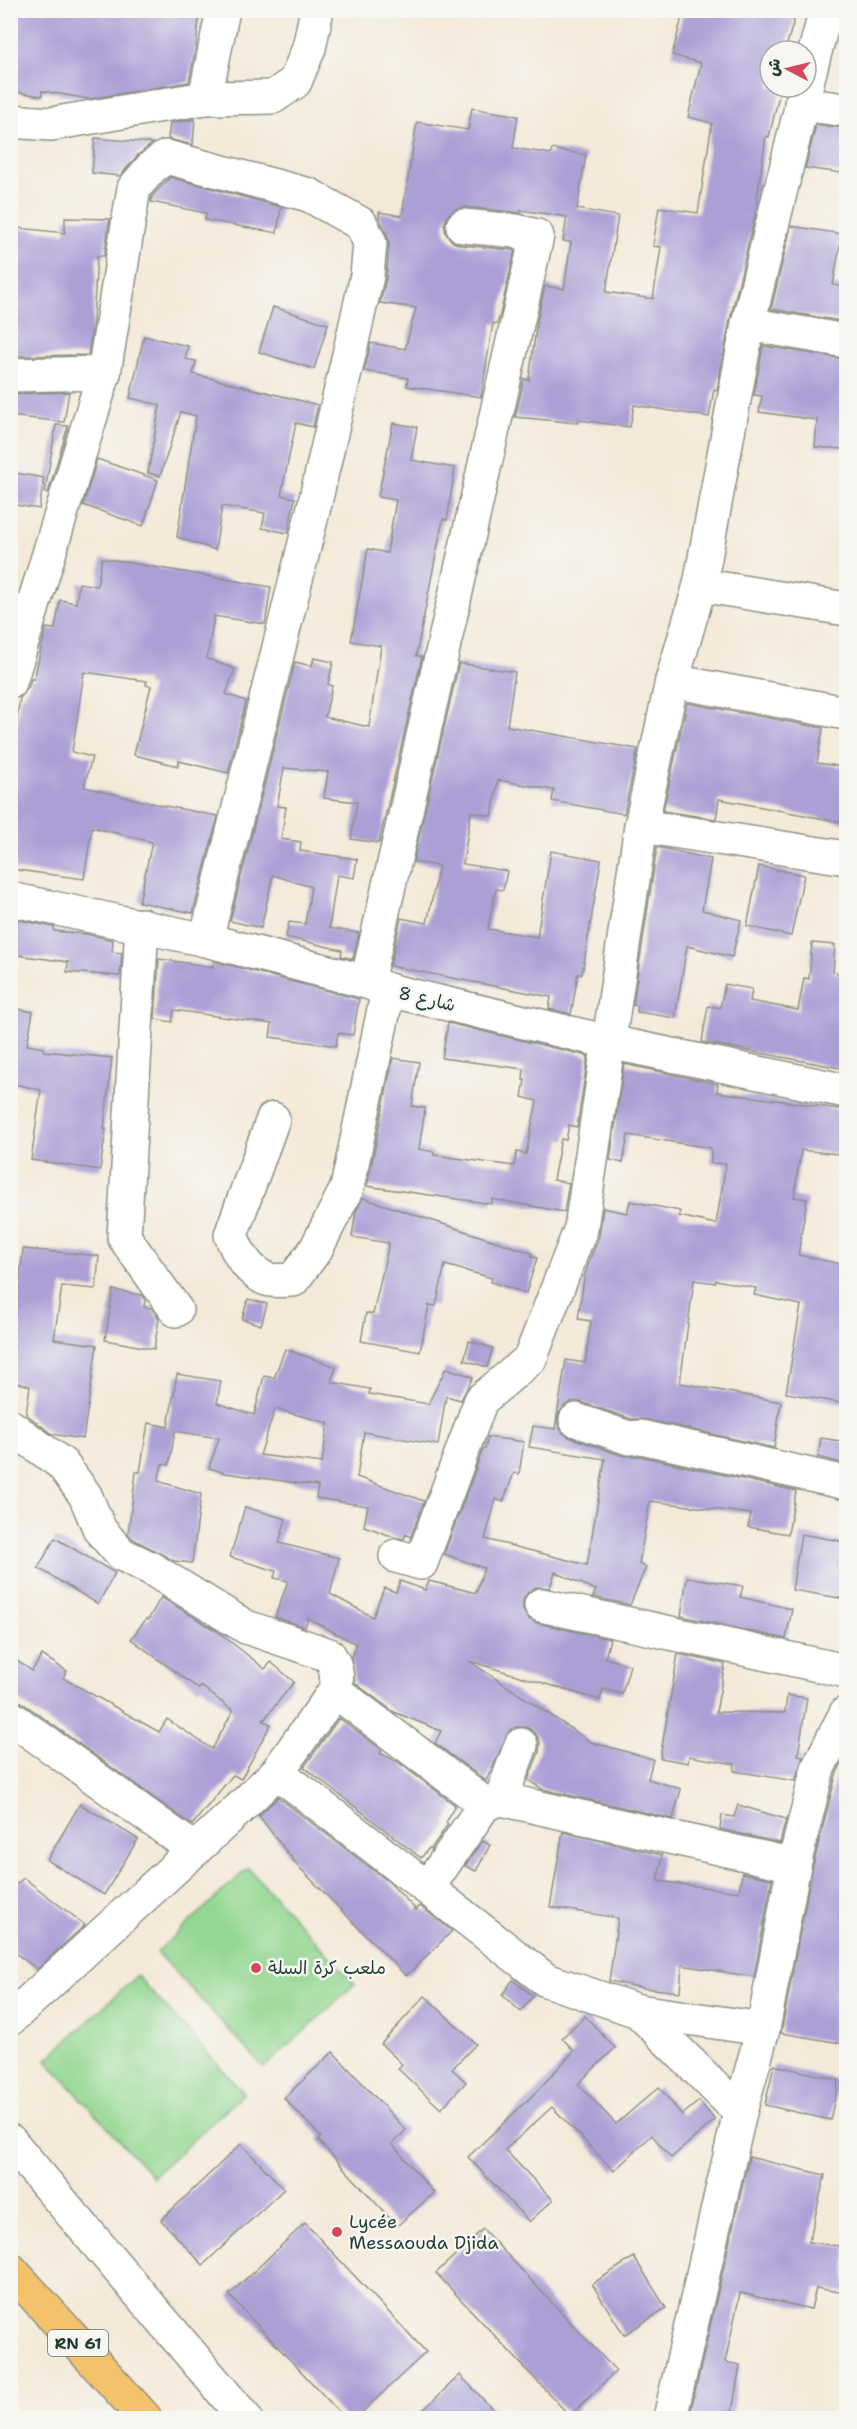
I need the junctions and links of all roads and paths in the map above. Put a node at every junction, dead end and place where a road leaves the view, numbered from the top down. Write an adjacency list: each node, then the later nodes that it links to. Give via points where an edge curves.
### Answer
1 (224, 10): 5 (street)
2 (317, 10): 5 (street, via 309,48 295,82 273,97)
3 (826, 10): 4 (street)
4 (818, 40)
5 (206, 98): 9 (street, via 51,123)
6 (818, 98): 8 (street)
7 (802, 99): 11 (street)
8 (846, 110)
9 (10, 121)
10 (463, 226): 25 (street, via 537,237)
11 (748, 324): 12 (street); 15 (street)
12 (846, 341)
13 (104, 373): 14 (street); 18 (street); 24 (street, via 134,188 166,157 309,195 361,224 370,243 367,276 315,507)
14 (10, 375)
15 (700, 585): 16 (street); 17 (street)
16 (846, 609)
17 (672, 681): 19 (street); 20 (street)
18 (10, 682)
19 (846, 713)
20 (642, 826): 21 (street); 26 (street)
21 (846, 858)
22 (10, 899): 23 (street, شارع 8)
23 (142, 925): 24 (street, شارع 8); 29 (street, via 124,1237)
24 (206, 940): 25 (street, شارع 8)
25 (377, 986): 26 (street, شارع 8); 28 (street, via 347,1188 316,1249 293,1280 270,1280 254,1273 236,1250 231,1235)
26 (609, 1042): 27 (street, شارع 8); 33 (street, via 581,1228 530,1359 481,1400 421,1563)
27 (846, 1091)
28 (273, 1119)
29 (176, 1310)
30 (576, 1420): 32 (street, via 629,1438 641,1437)
31 (10, 1426): 36 (street, via 62,1464 85,1495 100,1530 121,1554 246,1627 329,1655 337,1672)
32 (846, 1483)
33 (396, 1556)
34 (541, 1605): 35 (street)
35 (846, 1671)
36 (335, 1691): 40 (street); 41 (street)
37 (846, 1713): 43 (street, via 818,1768)
38 (10, 1717): 42 (street)
39 (521, 1745): 41 (street)
40 (277, 1772): 42 (street); 44 (street)
41 (493, 1802): 43 (street); 44 (street)
42 (195, 1850): 46 (street)
43 (794, 1865): 47 (street)
44 (428, 1887): 45 (street, via 546,1980)
45 (638, 2011): 47 (street); 48 (street)
46 (10, 2019)
47 (763, 2029): 48 (street)
48 (740, 2112): 53 (street)
49 (10, 2141): 52 (street)
50 (10, 2269): 51 (main road, RN 61)
51 (145, 2418)
52 (245, 2418)
53 (670, 2418)

